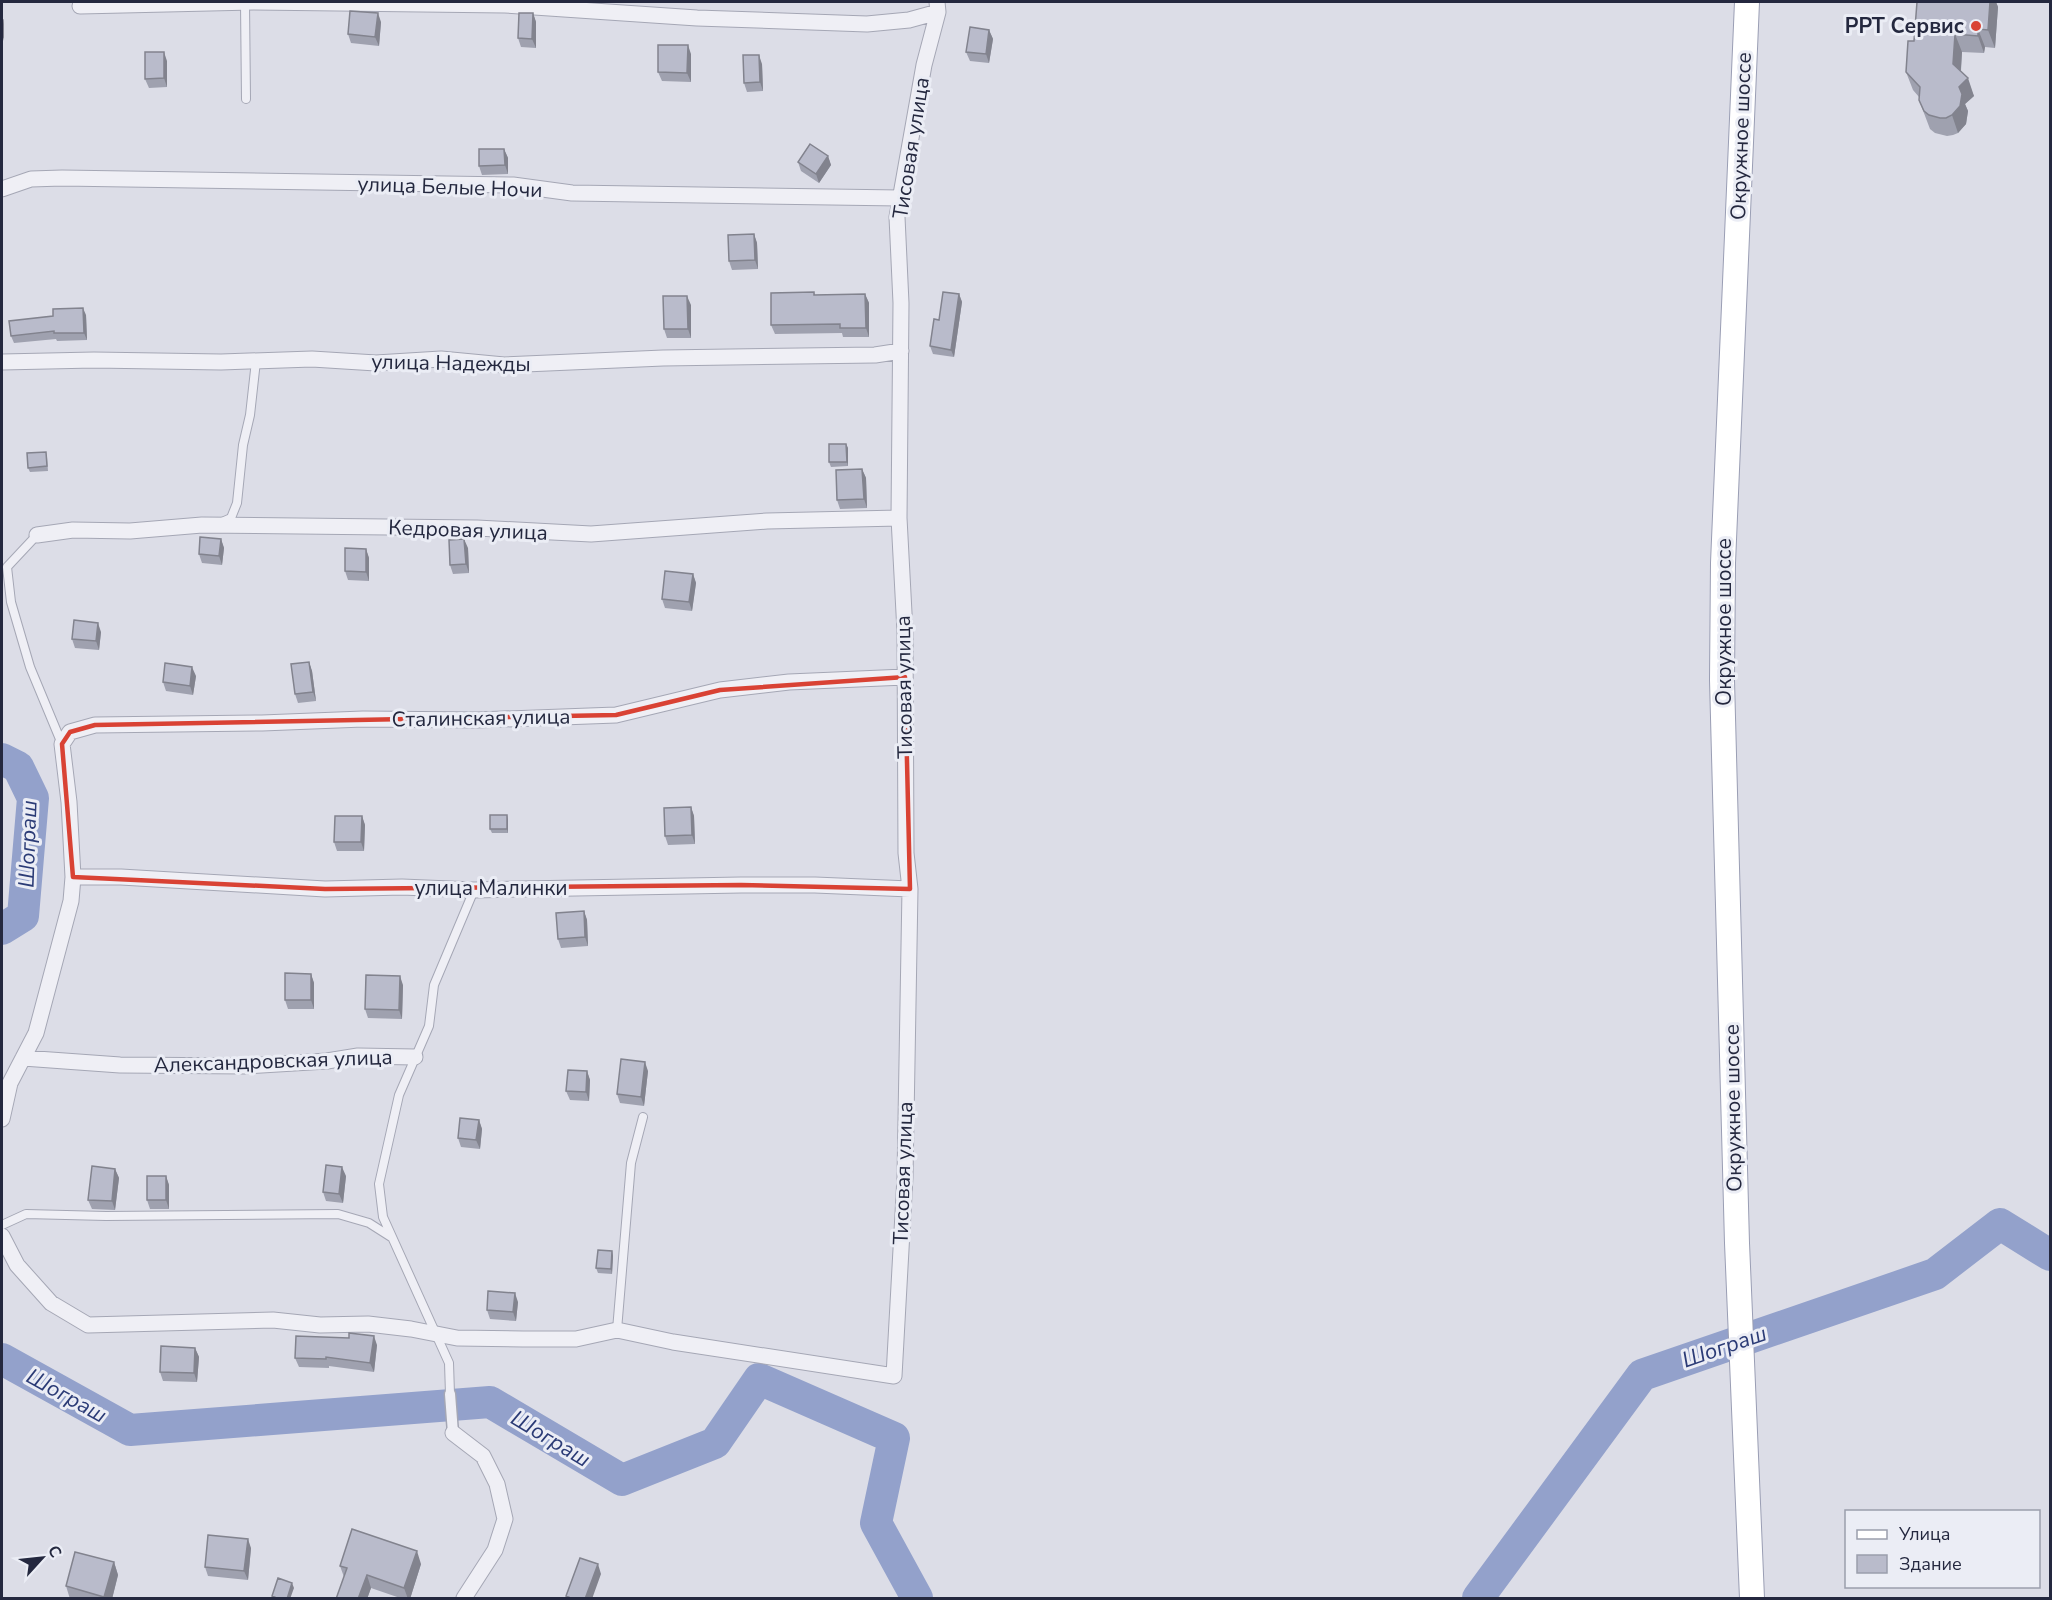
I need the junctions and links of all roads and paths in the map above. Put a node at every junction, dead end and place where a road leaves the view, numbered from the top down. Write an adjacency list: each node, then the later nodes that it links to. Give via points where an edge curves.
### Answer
1 (1747, 2): 31 (main road, Окружное шоссе, via 1722,669 1737,1243)
2 (245, 3): 3 (street); 4 (street, via 505,5 867,24 909,20); 5 (lane)
3 (80, 6)
4 (938, 7): 7 (street, Тисовая улица)
5 (246, 99)
6 (2, 189): 7 (street, улица Белые Ночи, via 31,179 62,178 513,184 572,193)
7 (900, 198): 8 (street, Тисовая улица, via 897,217)
8 (901, 351): 9 (street, улица Надежды, via 875,355 504,365 441,359 376,363); 11 (street, Тисовая улица)
9 (256, 361): 10 (street, улица Надежды); 12 (lane, via 237,503 231,518)
10 (2, 362)
11 (899, 518): 12 (street, Кедровая улица, via 767,521 591,534 477,528); 14 (street, Тисовая улица)
12 (215, 526): 13 (street, Кедровая улица, via 73,530)
13 (37, 535): 15 (lane, via 8,567 11,602 30,667)
14 (905, 677): 15 (street, Сталинская улица, via 789,682 720,690 616,715 95,725 70,732); 17 (street, Тисовая улица)
15 (62, 744): 16 (street)
16 (72, 877): 18 (street, улица Малинки, via 325,889); 20 (street, via 71,901 36,1033)
17 (909, 889): 18 (street, улица Малинки, via 741,885); 26 (street, Тисовая улица, via 905,1177 894,1376)
18 (474, 890): 19 (lane, via 434,985 429,1026)
19 (415, 1057): 20 (street, Александровская улица, via 358,1056 246,1066 120,1065); 25 (lane, via 399,1095 379,1184 383,1217)
20 (23, 1058): 22 (street, via 10,1083)
21 (643, 1117): 26 (lane, via 631,1163)
22 (2, 1119)
23 (2, 1225): 25 (lane, via 26,1214 338,1214 369,1223)
24 (2, 1236): 27 (street, via 17,1265 51,1303 88,1324 273,1320 320,1325 368,1324)
25 (392, 1238): 27 (lane)
26 (617, 1330): 27 (street, via 576,1339 457,1338)
27 (435, 1333): 28 (lane, via 449,1363)
28 (450, 1394): 29 (street)
29 (453, 1433): 30 (street, via 483,1456 497,1484 504,1519 495,1550)
30 (464, 1599)
31 (1752, 1599)

